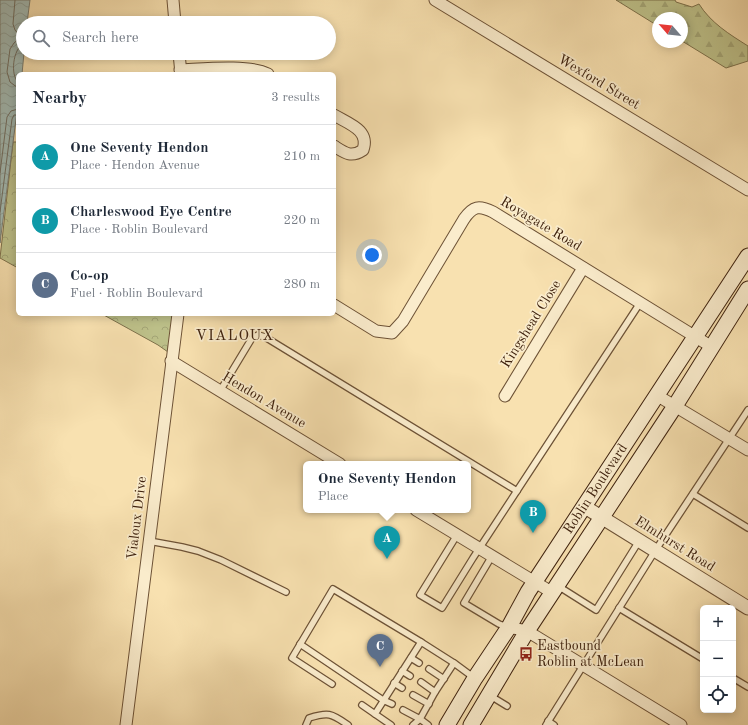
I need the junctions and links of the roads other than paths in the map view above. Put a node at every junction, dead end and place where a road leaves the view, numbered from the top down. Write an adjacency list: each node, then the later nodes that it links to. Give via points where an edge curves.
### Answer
1 (173, 0): 3 (street)
2 (435, 0): 9 (street, Wexford Street)
3 (174, 16)
4 (180, 60): 5 (street)
5 (181, 72): 6 (street, via 249,68)
6 (264, 72)
7 (336, 116): 8 (street, via 362,132 365,140 362,150 352,155)
8 (336, 147)
9 (748, 190)
10 (748, 256): 12 (main road, Roblin Boulevard)
11 (583, 268): 14 (street, Royagate Road); 15 (street, Royagate Road, via 493,212 478,207 471,210 464,219 403,321 392,333 376,331); 21 (street, Kingshead Close)
12 (730, 284): 13 (street); 17 (main road, Roblin Boulevard)
13 (747, 292): 18 (main road, Roblin Boulevard)
14 (640, 303): 17 (street, Royagate Road); 30 (lane)
15 (336, 306)
16 (178, 316): 19 (street, Vialoux Drive)
17 (696, 337): 18 (street, Royagate Road); 22 (main road, Roblin Boulevard)
18 (712, 347): 23 (main road, Roblin Boulevard)
19 (171, 361): 20 (street, Hendon Avenue); 37 (street, Vialoux Drive)
20 (220, 391): 27 (street, Hendon Avenue); 28 (lane, via 252,338 258,335 266,337)
21 (505, 396)
22 (658, 396): 23 (street); 32 (main road, Roblin Boulevard)
23 (674, 406): 25 (street); 34 (main road, Roblin Boulevard)
24 (748, 410): 25 (lane)
25 (730, 439): 26 (street); 31 (lane)
26 (748, 450)
27 (335, 461)
28 (468, 461)
29 (471, 463): 30 (lane)
30 (517, 491): 39 (lane)
31 (693, 494): 35 (lane); 40 (lane)
32 (585, 507): 34 (street, Elmhurst Road); 42 (main road, Roblin Boulevard)
33 (421, 513): 36 (street)
34 (602, 518): 38 (street, Elmhurst Road); 43 (main road, Roblin Boulevard)
35 (748, 528)
36 (457, 535): 39 (street); 39 (lane, via 420,595 442,608)
37 (149, 541): 44 (lane, via 198,551); 79 (street, Vialoux Drive)
38 (639, 541): 40 (street, Elmhurst Road); 43 (lane, via 596,610)
39 (480, 549): 41 (street)
40 (655, 551): 45 (lane); 46 (street, Elmhurst Road)
41 (492, 556): 42 (street); 47 (lane, via 464,603 499,624)
42 (535, 582): 43 (street); 47 (main road, Roblin Boulevard)
43 (555, 590): 48 (main road, Roblin Boulevard)
44 (286, 592)
45 (619, 608): 51 (lane); 55 (lane)
46 (748, 608)
47 (509, 627): 48 (street); 59 (main road, Roblin Boulevard)
48 (527, 632): 55 (street); 69 (main road, Roblin Boulevard)
49 (422, 642): 50 (lane, via 333,589); 52 (lane); 54 (lane)
50 (300, 644): 64 (lane, via 292,658); 70 (lane)
51 (700, 657)
52 (411, 658): 53 (lane); 57 (lane)
53 (419, 663)
54 (454, 663): 59 (lane); 60 (lane)
55 (583, 666): 78 (lane); 88 (street)
56 (429, 670): 60 (lane)
57 (402, 671): 58 (lane); 63 (lane)
58 (410, 676)
59 (475, 678): 85 (main road, Roblin Boulevard)
60 (444, 679): 67 (lane)
61 (736, 680): 65 (lane)
62 (421, 682): 67 (lane)
63 (394, 683): 66 (lane); 70 (lane)
64 (332, 684)
65 (748, 687)
66 (402, 688)
67 (435, 692): 72 (lane)
68 (413, 694): 72 (lane)
69 (489, 695): 74 (lane); 86 (main road, Roblin Boulevard)
70 (383, 700): 71 (lane); 76 (lane)
71 (392, 704)
72 (428, 704): 77 (lane)
73 (362, 705): 76 (lane)
74 (507, 706)
75 (403, 710): 77 (lane)
76 (374, 714): 82 (lane)
77 (420, 719): 83 (lane); 84 (lane)
78 (547, 723): 87 (lane)
79 (126, 725)
80 (306, 725): 81 (lane, via 309,718 324,713 337,717)
81 (348, 725)
82 (391, 725)
83 (413, 725)
84 (428, 725)
85 (447, 725)
86 (471, 725)
87 (554, 725)
88 (681, 725)

